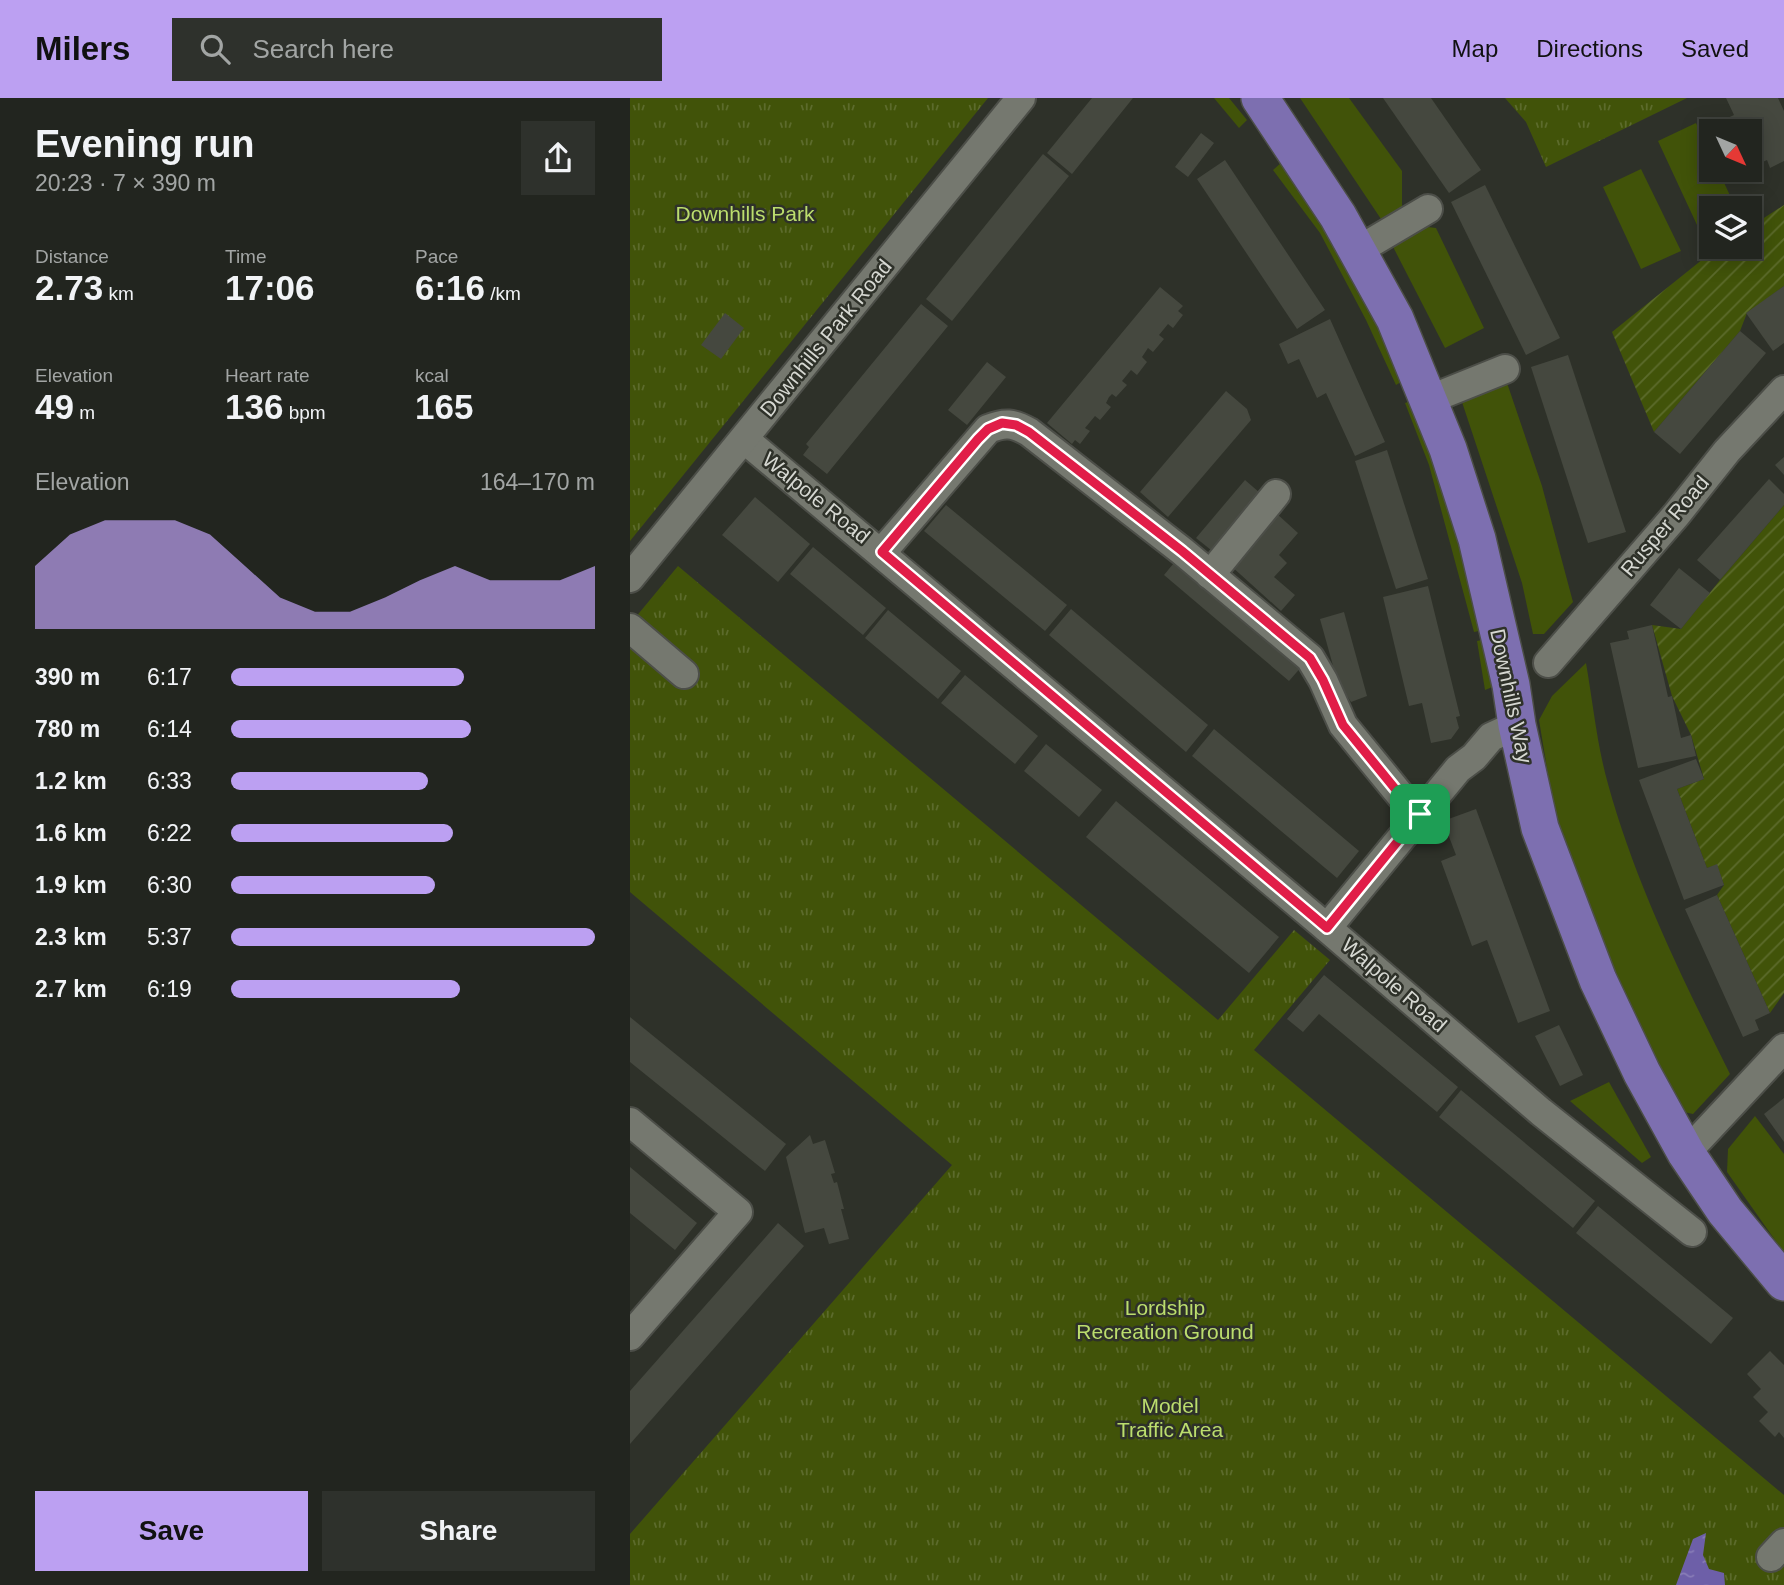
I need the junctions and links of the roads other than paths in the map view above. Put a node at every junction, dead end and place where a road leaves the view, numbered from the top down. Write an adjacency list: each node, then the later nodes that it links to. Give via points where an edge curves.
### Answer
1 (1021, 98): 8 (street, Downhills Park Road)
2 (1260, 98): 4 (main road, Downhills Way)
3 (1428, 209): 4 (street)
4 (1357, 251): 7 (main road, Downhills Way, via 1395,319)
5 (1505, 369): 7 (street)
6 (1784, 390): 14 (street, Rusper Road)
7 (1428, 400): 16 (main road, Downhills Way, via 1477,539)
8 (744, 439): 10 (street, Walpole Road); 12 (street, Downhills Park Road)
9 (1276, 494): 11 (street)
10 (882, 552): 11 (street, via 978,439 1002,423 1029,432); 18 (street, Walpole Road)
11 (1210, 575): 17 (street, via 1310,658 1343,725)
12 (630, 578)
13 (630, 628): 15 (street)
14 (1548, 663)
15 (684, 674)
16 (1517, 724): 17 (street, via 1491,737); 21 (main road, Downhills Way, via 1540,828 1598,980)
17 (1420, 814): 18 (street)
18 (1327, 928): 22 (street, Walpole Road, via 1541,1112 1649,1185)
19 (1784, 1048): 21 (street)
20 (630, 1122): 24 (street, via 738,1212)
21 (1686, 1153): 23 (main road, Downhills Way, via 1725,1211)
22 (1692, 1232)
23 (1784, 1282)
24 (630, 1336)

